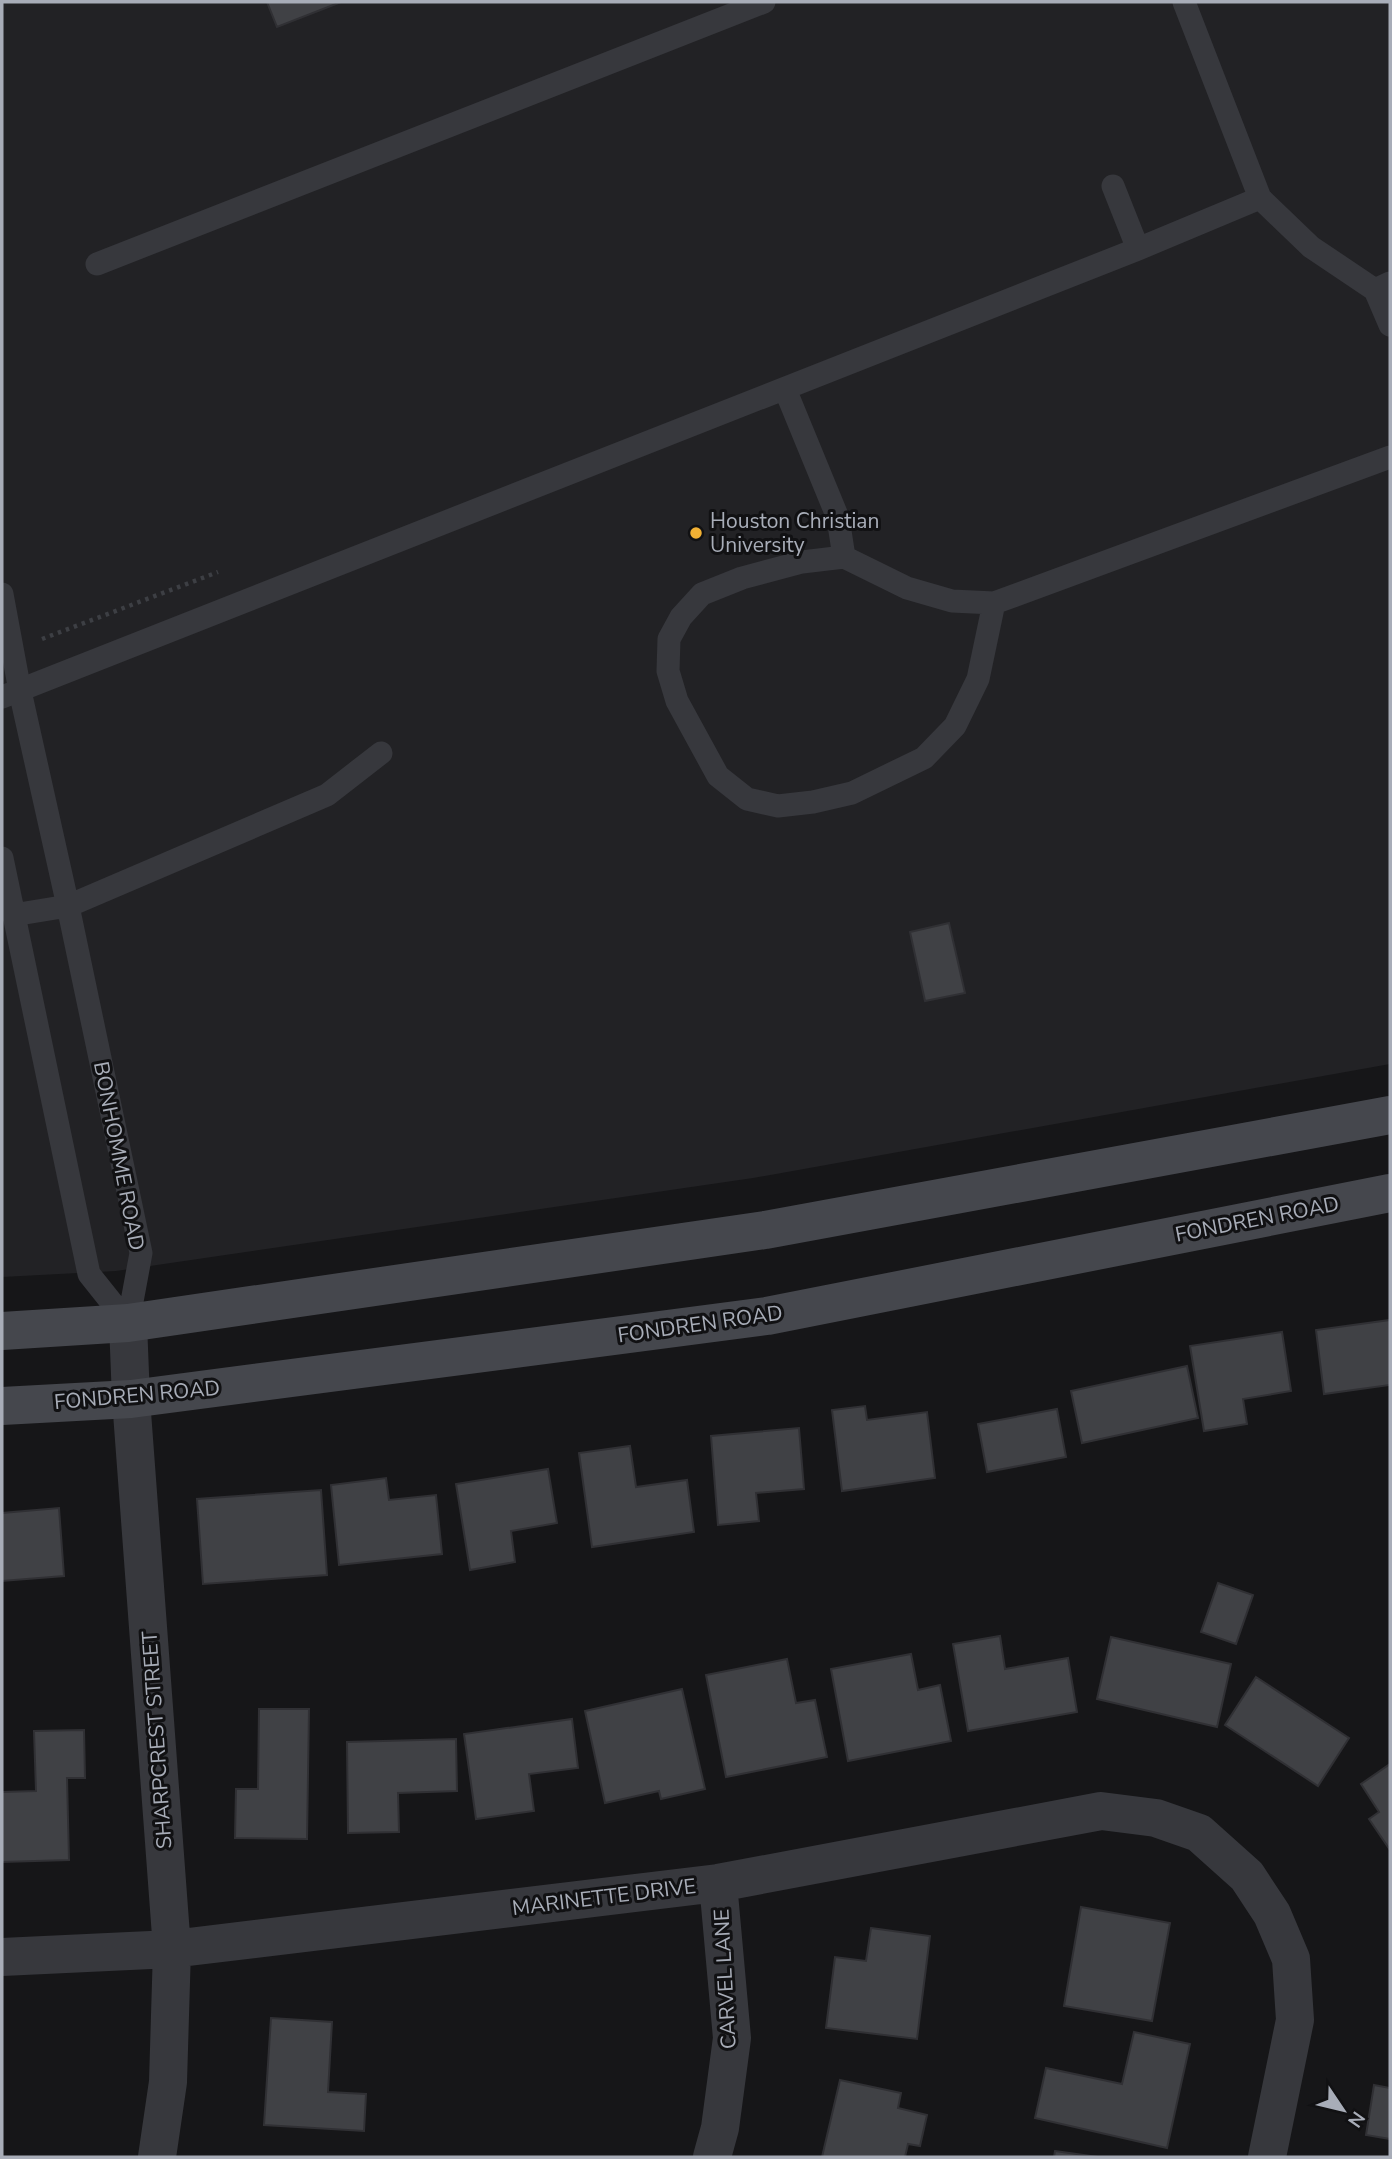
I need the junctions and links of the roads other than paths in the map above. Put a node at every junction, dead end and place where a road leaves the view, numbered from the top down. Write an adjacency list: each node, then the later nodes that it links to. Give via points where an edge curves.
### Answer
1 (764, 2): 6 (lane)
2 (1184, 2): 4 (lane)
3 (1113, 186): 5 (lane)
4 (1260, 198): 5 (lane); 7 (lane, via 1311,247)
5 (1138, 249): 9 (lane)
6 (97, 264)
7 (1383, 287): 8 (lane)
8 (1390, 325)
9 (785, 388): 11 (lane, via 838,518); 14 (lane)
10 (1390, 457): 13 (lane)
11 (844, 557): 13 (lane, via 907,588 952,601); 13 (lane, via 802,562 702,594 669,639 668,671 677,701 718,776 747,799 778,806 826,799 852,793 925,758 955,726 978,679)
12 (2, 594): 14 (lane, BONHOMME ROAD, via 14,650)
13 (993, 603)
14 (11, 694): 17 (lane, BONHOMME ROAD)
15 (381, 753): 17 (lane, via 327,795)
16 (2, 858): 18 (lane)
17 (68, 906): 18 (lane); 21 (lane, BONHOMME ROAD, via 141,1253)
18 (13, 915): 21 (lane, via 89,1274)
19 (1390, 1115): 21 (main road, via 765,1230)
20 (1390, 1192): 23 (main road, FONDREN ROAD, via 767,1317)
21 (128, 1323): 22 (main road); 23 (street, SHARPCREST STREET)
22 (2, 1331)
23 (131, 1399): 24 (main road, FONDREN ROAD); 26 (street, SHARPCREST STREET)
24 (2, 1406)
25 (718, 1883): 26 (street, MARINETTE DRIVE); 29 (street, CARVEL LANE, via 732,2038); 30 (street, MARINETTE DRIVE, via 1101,1811 1156,1818 1199,1833 1247,1876 1272,1914 1291,1959 1295,2020)
26 (172, 1949): 27 (street, MARINETTE DRIVE); 28 (street, SHARPCREST STREET, via 168,2082)
27 (2, 1958)
28 (157, 2157)
29 (712, 2157)
30 (1267, 2157)

